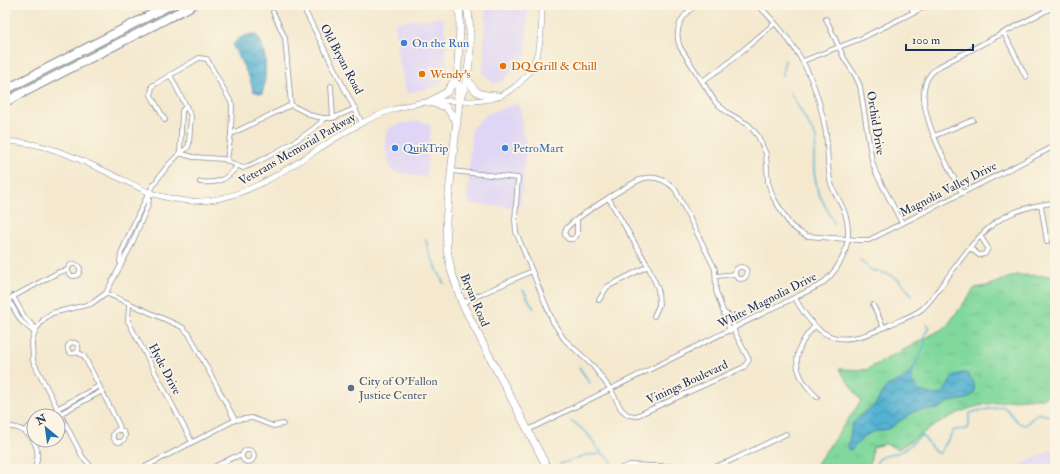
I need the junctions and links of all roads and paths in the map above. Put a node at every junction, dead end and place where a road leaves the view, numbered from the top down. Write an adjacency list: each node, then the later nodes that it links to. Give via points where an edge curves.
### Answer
1 (170, 5): 25 (highway)
2 (193, 5): 28 (highway)
3 (302, 5): 32 (street, Old Bryan Road)
4 (459, 5): 19 (main road, Bryan Road, via 461,33)
5 (467, 5): 22 (main road, Bryan Road, via 470,37)
6 (542, 5): 26 (street, Veterans Memorial Parkway, via 541,41 533,65 518,84)
7 (697, 5): 23 (street, Magnolia Valley Drive, via 682,17 678,36 680,47)
8 (758, 5): 15 (street, White Magnolia Drive)
9 (910, 5): 13 (street)
10 (928, 5): 13 (street)
11 (1055, 6): 16 (street)
12 (273, 12): 30 (street, via 286,38)
13 (914, 13): 17 (street)
14 (826, 19): 17 (street, Orchid Drive)
15 (775, 23): 18 (street, White Magnolia Drive); 23 (street, via 722,68)
16 (1004, 33): 21 (street); 40 (street, via 940,66 927,80 924,90 928,120)
17 (840, 48): 18 (street); 54 (street, Orchid Drive, via 860,86 870,152 876,172)
18 (804, 61): 56 (street, White Magnolia Drive, via 819,101 826,135 830,180 846,216)
19 (458, 72): 27 (main road, Bryan Road); 29 (main road, via 451,89)
20 (170, 75): 31 (street); 35 (street, via 152,86 150,92); 39 (street, via 199,58 207,59 232,104)
21 (1026, 76)
22 (466, 77): 26 (main road, via 479,94); 27 (main road, Bryan Road)
23 (702, 81): 56 (street, Magnolia Valley Drive, via 721,108 749,125 758,136 766,154 770,189 790,225 807,236)
24 (331, 86): 34 (street)
25 (5, 90)
26 (499, 96): 27 (street, Veterans Memorial Parkway, via 481,102)
27 (459, 101): 29 (street, Veterans Memorial Parkway); 37 (main road, Bryan Road)
28 (5, 102)
29 (429, 102): 37 (main road, via 446,107); 38 (street, Veterans Memorial Parkway, via 395,109)
30 (291, 105): 33 (street, via 313,116); 39 (street)
31 (186, 106): 43 (street, via 182,112); 43 (street, via 191,120 189,144)
32 (356, 108): 34 (street); 38 (street, Old Bryan Road)
33 (324, 118): 34 (street); 45 (street, via 321,123 298,139 246,167)
34 (333, 118)
35 (165, 120)
36 (974, 120): 40 (street)
37 (457, 122): 46 (main road, Bryan Road)
38 (362, 123): 48 (street, Veterans Memorial Parkway, via 270,178 233,196 196,202)
39 (231, 134): 44 (street)
40 (934, 136): 49 (street)
41 (5, 142): 48 (street, Veterans Memorial Parkway, via 24,143 58,151)
42 (1055, 146): 49 (street, Magnolia Valley Drive)
43 (180, 154): 44 (street); 48 (street, via 164,169)
44 (227, 160): 45 (street)
45 (237, 166): 47 (street, via 229,175 217,182)
46 (452, 171): 61 (street, via 518,178 515,226); 68 (main road, Bryan Road, via 446,220 447,250)
47 (200, 182)
48 (150, 193): 64 (street, via 143,203)
49 (962, 193): 54 (street, Magnolia Valley Drive)
50 (609, 198): 53 (street); 59 (street); 63 (street, via 645,178 669,182 676,189)
51 (1055, 203): 52 (street)
52 (1041, 205): 55 (street, via 1012,214 995,223); 57 (street)
53 (577, 220): 53 (street, via 567,228 565,232 568,238 573,239 577,235)
54 (902, 223): 56 (street, Magnolia Valley Drive, via 869,240)
55 (980, 237): 58 (street); 58 (street, via 988,248 985,254 979,254)
56 (849, 239): 65 (street, White Magnolia Drive, via 843,260 833,273 822,284)
57 (1047, 242)
58 (970, 248): 73 (street, via 922,309)
59 (648, 266): 67 (street, via 607,287); 71 (street, via 658,289 659,305)
60 (68, 270): 66 (street, via 58,272)
61 (532, 271): 68 (street); 78 (street, via 553,322 564,339 593,366)
62 (736, 274): 63 (street)
63 (716, 276): 74 (street, via 716,291 724,313 729,315)
64 (106, 293): 69 (street); 75 (street, via 91,304 52,313)
65 (795, 298): 72 (street); 74 (street, White Magnolia Drive)
66 (9, 299): 75 (street)
67 (599, 300)
68 (462, 303): 89 (main road, Bryan Road)
69 (129, 304): 84 (street, via 182,327 190,334); 92 (street, Hyde Drive, via 128,321)
70 (873, 305): 73 (street)
71 (654, 316)
72 (814, 327): 73 (street, via 839,339 853,339); 80 (street, via 803,338 798,351 797,365 808,389)
73 (884, 328)
74 (733, 329): 78 (street, White Magnolia Drive); 78 (street, Vinings Boulevard, via 748,360 744,367 636,416 628,415 621,409)
75 (35, 331): 81 (street, via 33,361)
76 (78, 352): 77 (street, via 84,356)
77 (99, 386): 79 (street); 82 (street)
78 (611, 390): 89 (street, White Magnolia Drive)
79 (102, 392): 83 (street); 88 (street)
80 (817, 397)
81 (56, 408)
82 (59, 408)
83 (66, 411)
84 (234, 420): 85 (street, via 252,418 273,426); 92 (street)
85 (283, 424)
86 (5, 427): 90 (street)
87 (66, 429): 96 (street)
88 (120, 430)
89 (528, 430): 99 (main road, Bryan Road)
90 (26, 432)
91 (786, 434): 100 (street, via 712,468 630,465)
92 (192, 442): 97 (street)
93 (37, 448): 95 (street, via 37,463)
94 (242, 456): 98 (street, via 234,457)
95 (34, 469)
96 (93, 469)
97 (141, 469)
98 (210, 469)
99 (548, 469)
100 (619, 469)

